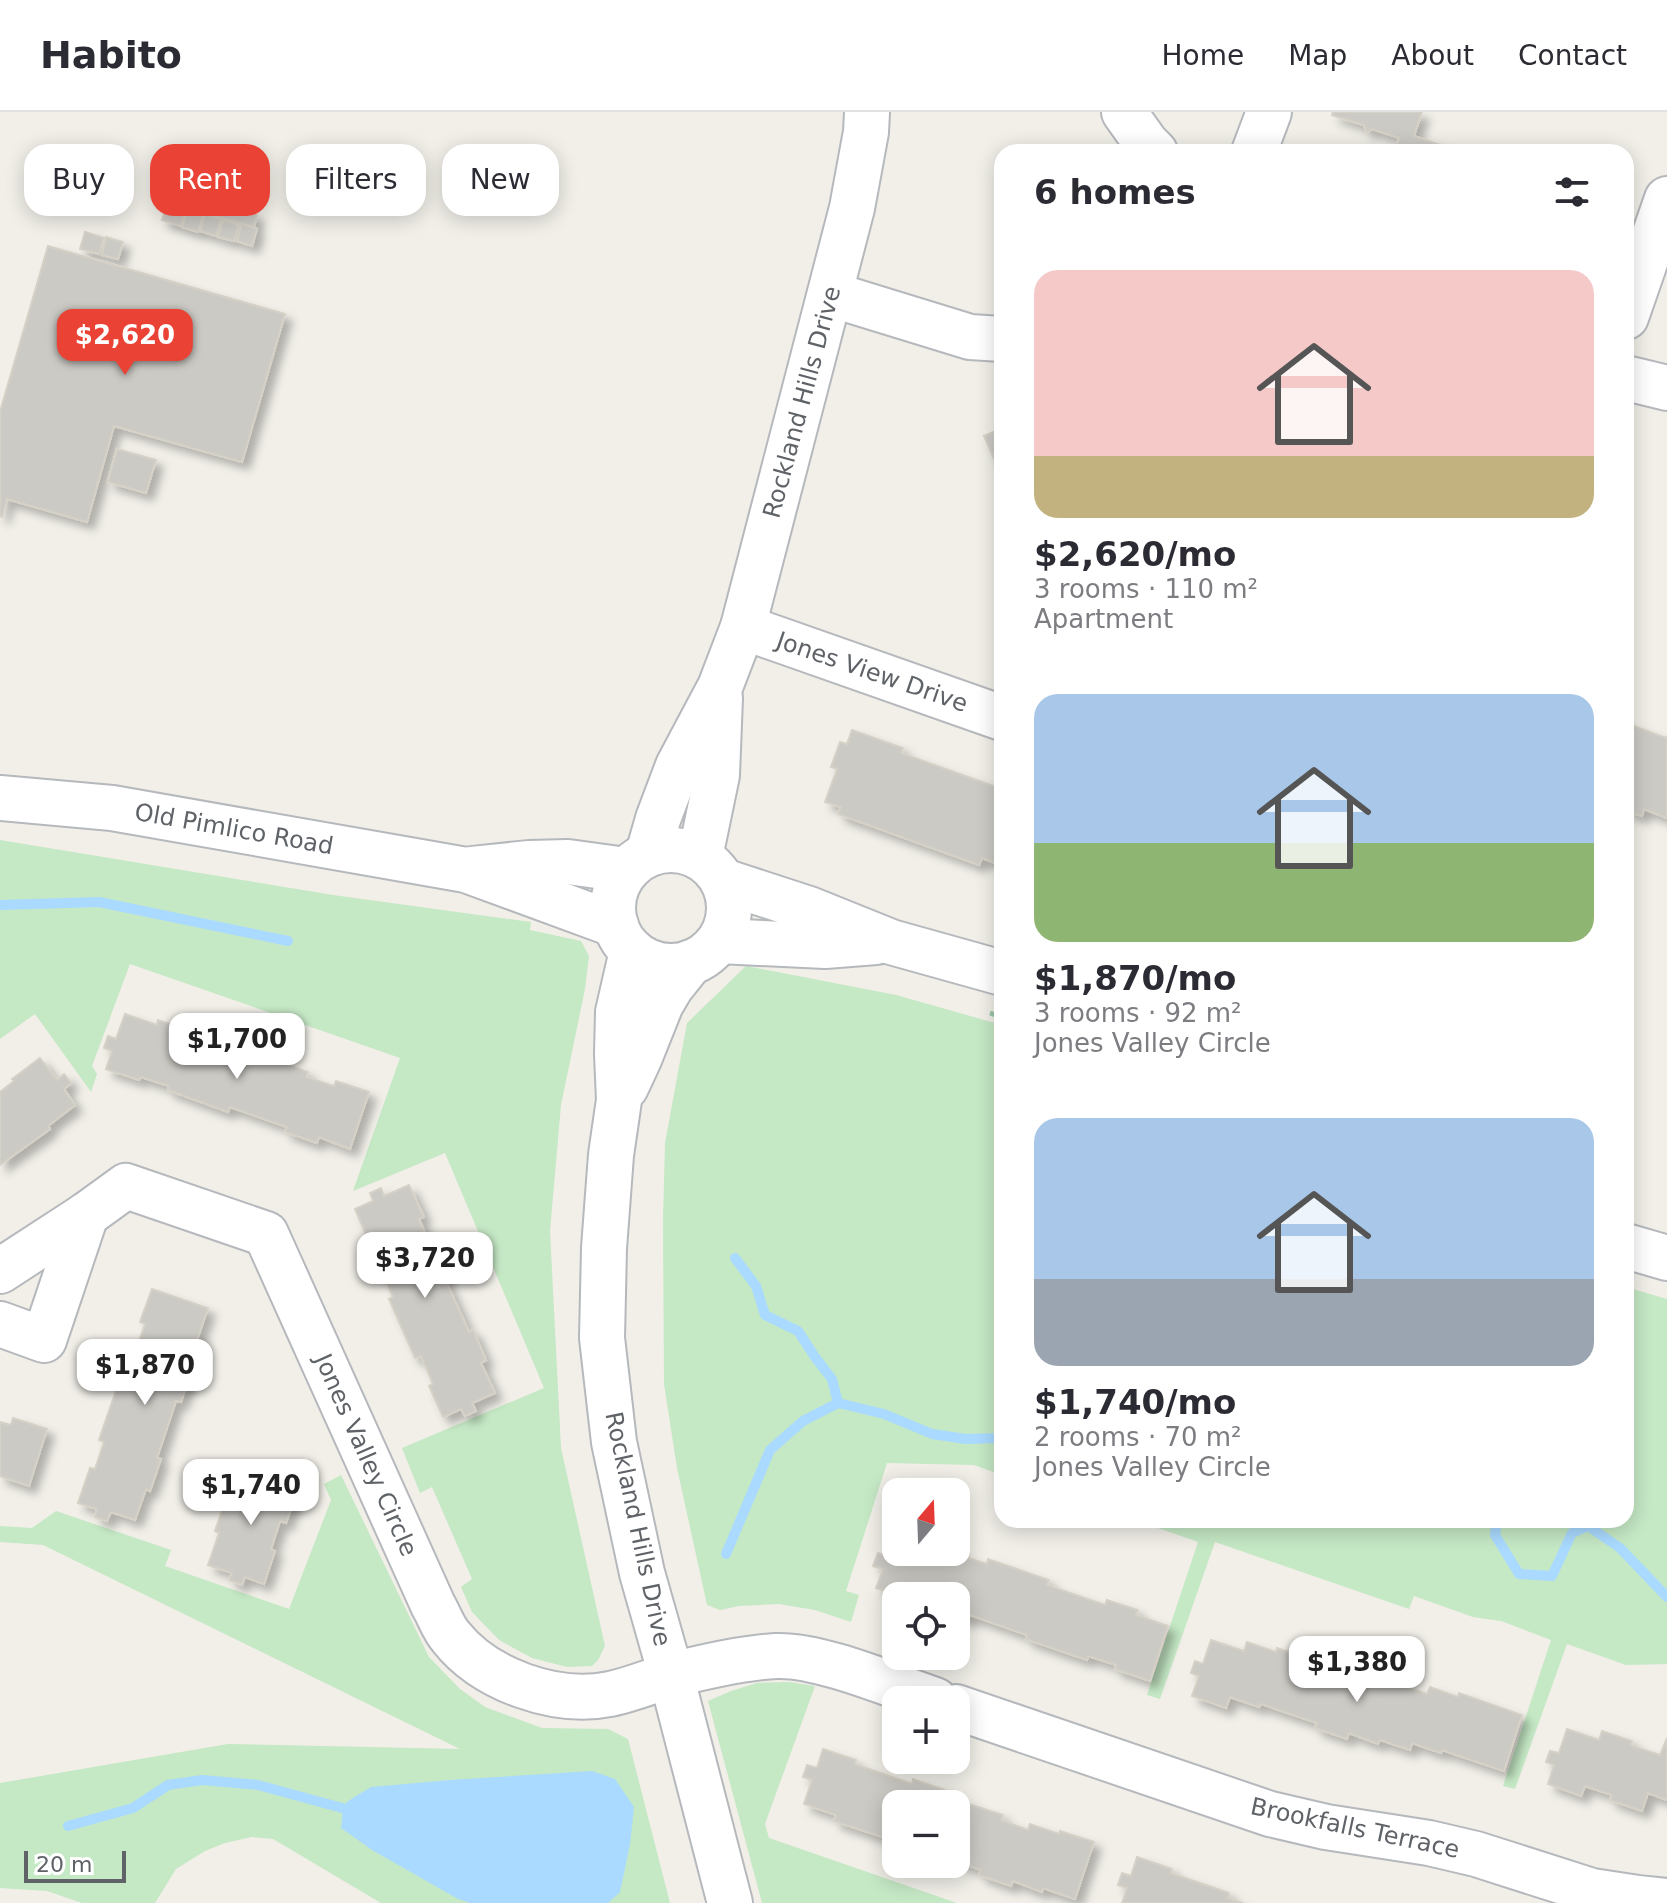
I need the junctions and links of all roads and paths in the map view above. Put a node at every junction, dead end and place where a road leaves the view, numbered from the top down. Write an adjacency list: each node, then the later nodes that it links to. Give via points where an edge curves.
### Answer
1 (867, 112): 7 (street, Rockland Hills Drive, via 852,208)
2 (1124, 112): 4 (street)
3 (1269, 112): 5 (street)
4 (1147, 144)
5 (1257, 144)
6 (1667, 199): 8 (street)
7 (830, 294): 9 (street, via 970,337); 12 (street, Rockland Hills Drive)
8 (1634, 294)
9 (994, 338)
10 (1634, 380): 11 (street)
11 (1667, 388)
12 (743, 627): 13 (street, Rockland Hills Drive); 14 (street, Jones View Drive)
13 (720, 687): 16 (street, Rockland Hills Drive, via 678,766); 17 (street, Rockland Hills Drive)
14 (994, 715)
15 (0, 798): 18 (street, Old Pimlico Road, via 112,808)
16 (637, 862): 17 (street, via 674,849 688,852); 18 (street, Old Pimlico Road, via 529,863); 19 (street, via 613,897)
17 (711, 869): 20 (street); 21 (street, via 727,892 728,917 725,930)
18 (466, 870): 19 (street, Old Pimlico Road)
19 (624, 938): 21 (street, via 654,963 666,966); 25 (street, Rockland Hills Drive)
20 (891, 942): 21 (street); 22 (street)
21 (705, 951): 25 (street, Rockland Hills Drive, via 661,1004)
22 (994, 971)
23 (978, 1009): 24 (path)
24 (994, 1014)
25 (619, 1100): 31 (street, Rockland Hills Drive, via 604,1248 602,1338 614,1442)
26 (86, 1215): 29 (street, Jones Valley Circle); 30 (street, via 44,1340); 31 (street, Jones Valley Circle, via 126,1186 266,1234 433,1605 450,1636 471,1656 502,1677 570,1698 609,1695)
27 (1634, 1248): 28 (street)
28 (1667, 1258)
29 (0, 1271)
30 (0, 1324)
31 (671, 1675): 32 (street, via 780,1656); 35 (street, Rockland Hills Drive)
32 (894, 1686)
33 (970, 1712): 34 (street, Brookfalls Terrace, via 1270,1814 1476,1854 1592,1891)
34 (1667, 1901)
35 (730, 1903)

